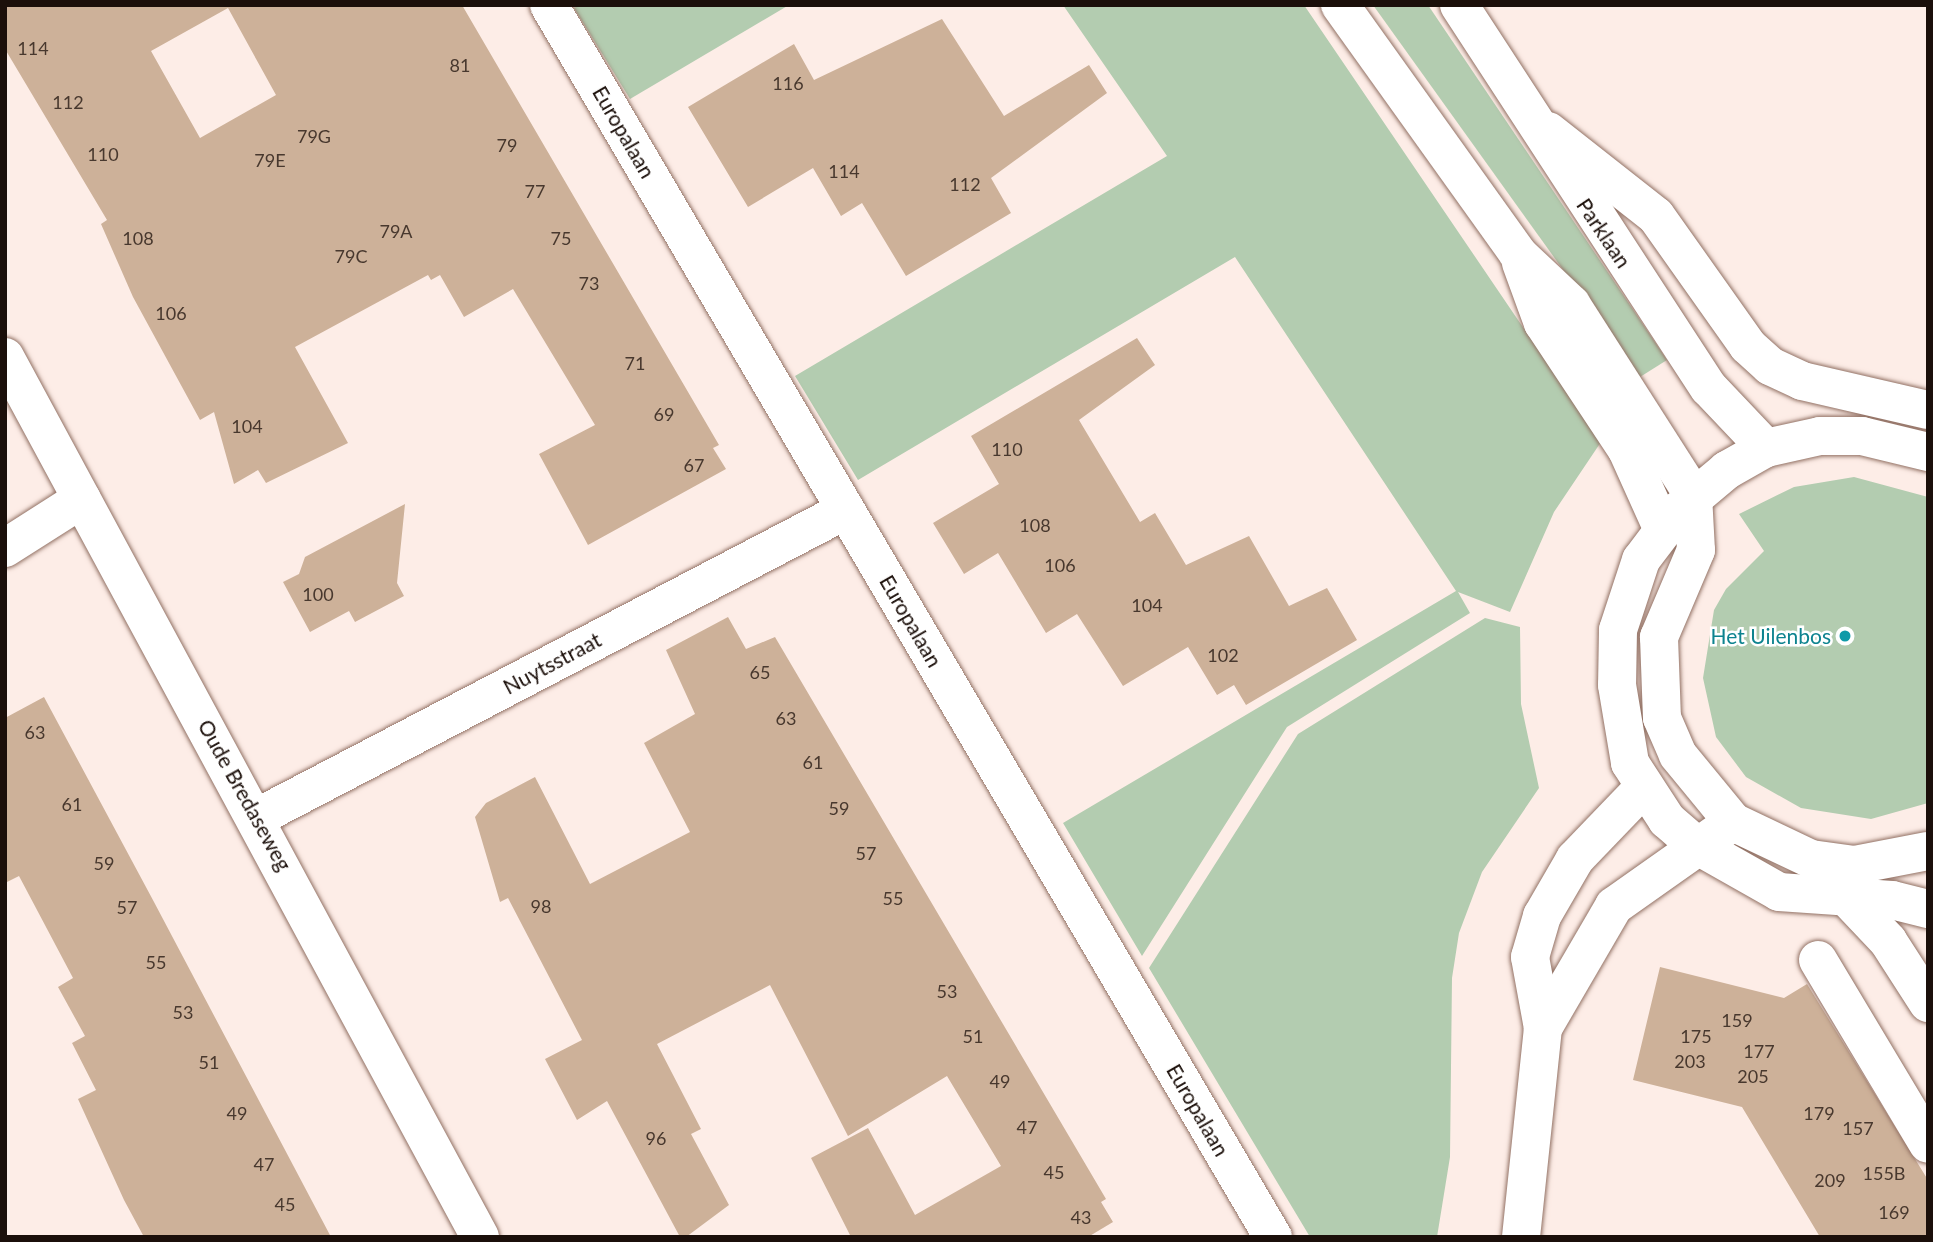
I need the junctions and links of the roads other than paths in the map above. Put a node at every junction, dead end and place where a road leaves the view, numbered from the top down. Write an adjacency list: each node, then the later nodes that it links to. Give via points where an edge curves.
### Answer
1 (549, 5): 12 (street, Europalaan)
2 (1340, 5): 5 (street)
3 (1459, 5): 4 (street, Parklaan)
4 (1543, 128): 7 (street, via 1656,216 1748,346 1770,366 1802,382); 8 (street, Parklaan, via 1573,187 1703,380)
5 (1518, 254): 10 (street, via 1571,304); 13 (street, via 1543,323 1626,450)
6 (5, 357): 11 (street, Oude Bredaseweg)
7 (1928, 410)
8 (1766, 448): 9 (street, via 1820,436 1862,436); 10 (street)
9 (1928, 452)
10 (1693, 495): 13 (street); 17 (street, via 1696,550 1659,637 1662,718 1678,755)
11 (82, 499): 14 (street); 16 (street, Oude Bredaseweg)
12 (846, 510): 16 (street, Nuytsstraat); 27 (street, Europalaan)
13 (1661, 528): 15 (street, via 1626,592 1618,630 1623,738)
14 (5, 548)
15 (1643, 788): 18 (street); 24 (street, via 1575,859 1542,916 1530,957)
16 (258, 817): 26 (street, Oude Bredaseweg)
17 (1733, 822): 18 (street); 19 (street, via 1811,859 1855,865)
18 (1696, 845): 20 (street, via 1779,892); 24 (street, via 1614,906)
19 (1928, 851)
20 (1851, 902): 21 (street); 23 (street, via 1888,941)
21 (1910, 904)
22 (1818, 960): 25 (street)
23 (1928, 1003)
24 (1543, 1028): 28 (street)
25 (1928, 1144)
26 (480, 1237)
27 (1273, 1237)
28 (1521, 1237)

